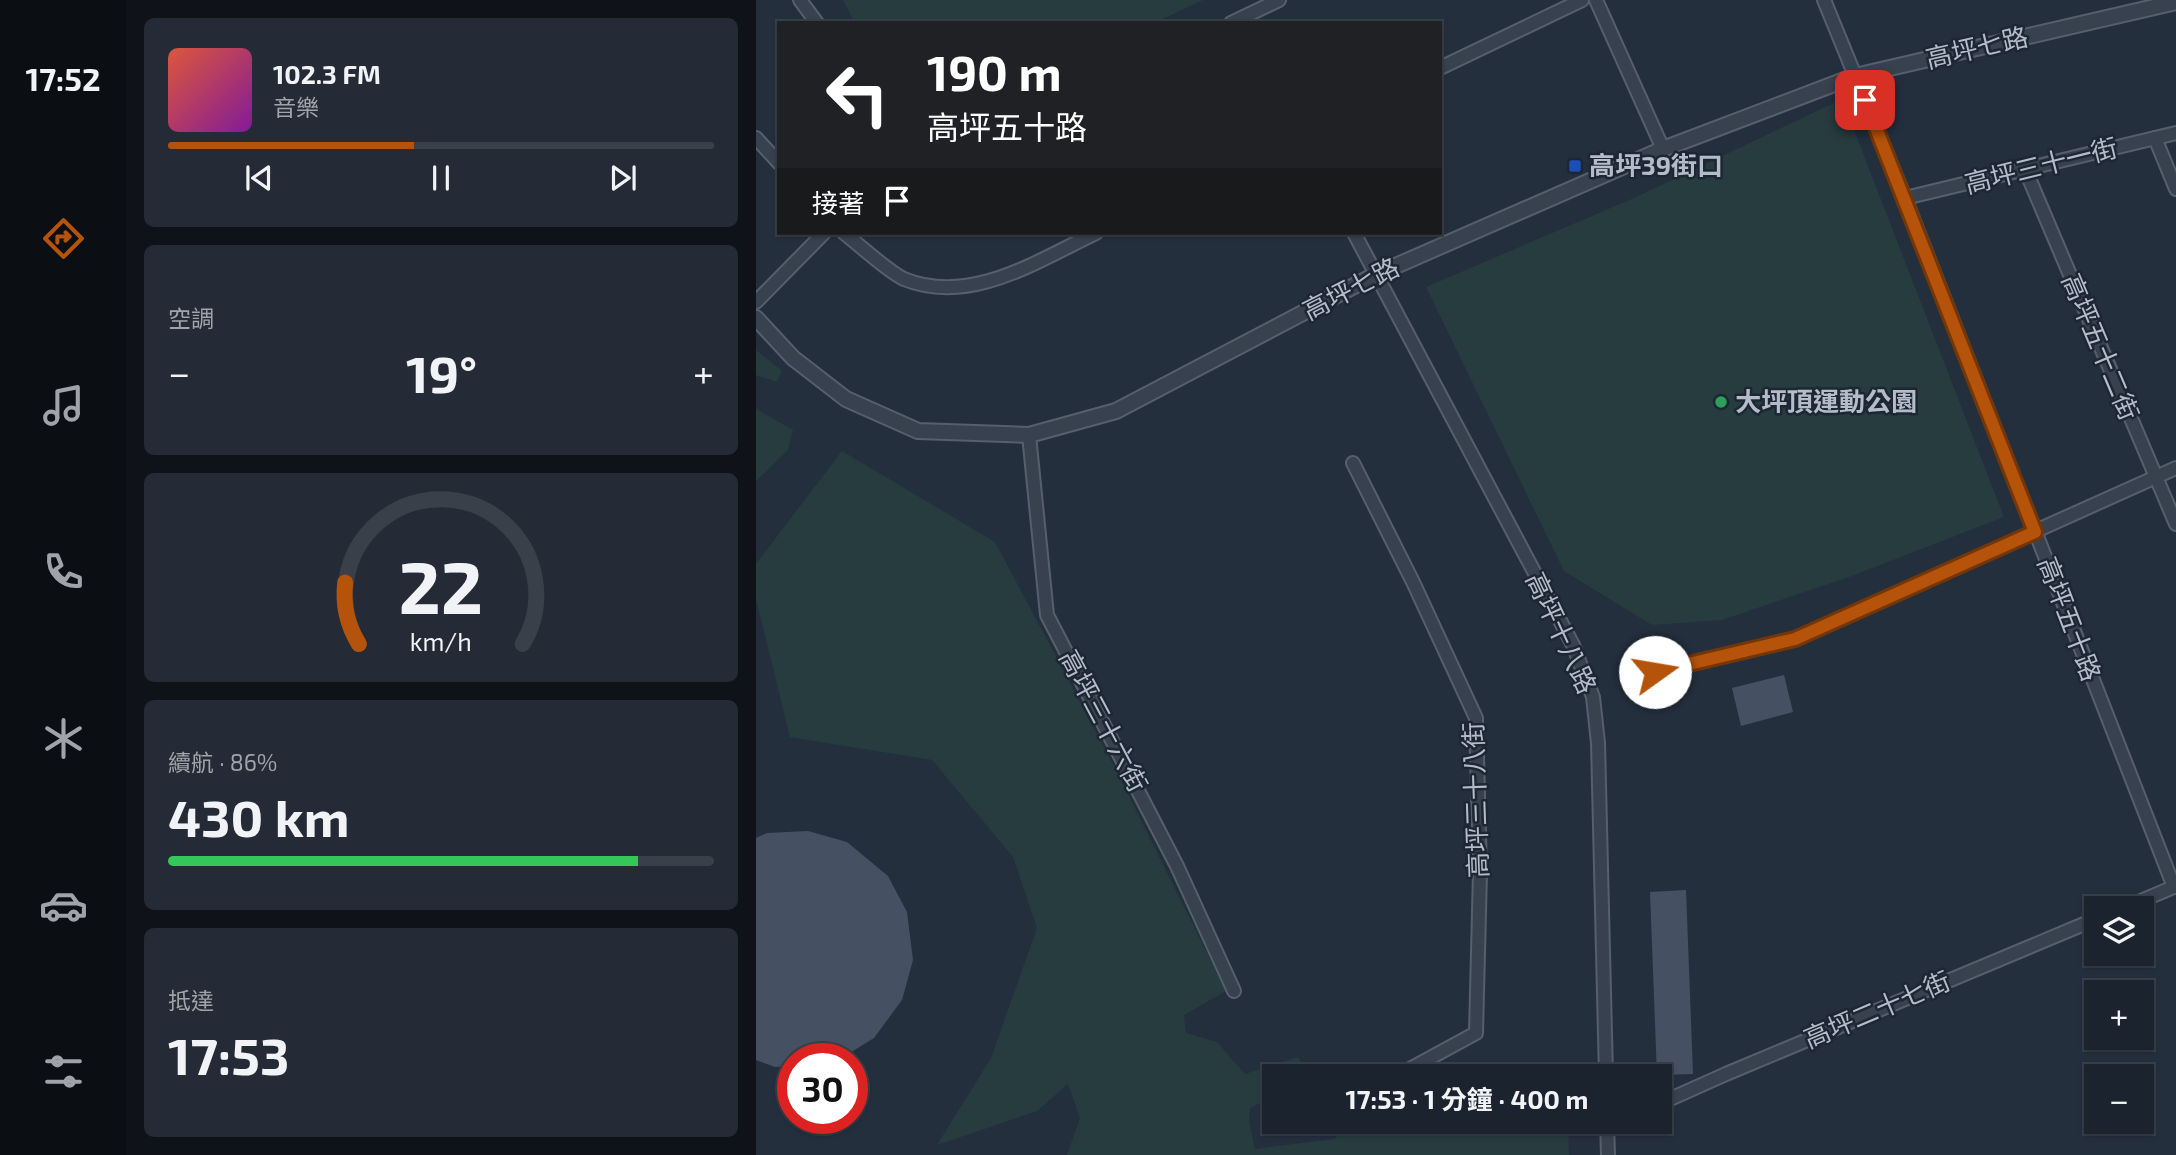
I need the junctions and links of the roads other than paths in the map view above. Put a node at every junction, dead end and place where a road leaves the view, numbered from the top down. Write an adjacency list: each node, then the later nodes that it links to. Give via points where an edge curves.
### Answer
1 (800, 0): 8 (street)
2 (1279, 0): 7 (street)
3 (1582, 0): 9 (street)
4 (1596, 0): 14 (street)
5 (1824, 0): 10 (street, 高坪五十路)
6 (2176, 2): 10 (street, 高坪七路)
7 (1248, 19)
8 (816, 21)
9 (1442, 67)
10 (1855, 76): 14 (street, 高坪七路); 18 (street, 高坪五十路)
11 (2176, 134): 13 (street, 高坪三十一街)
12 (756, 138): 15 (street)
13 (2155, 138): 16 (street, 高坪三十一街); 17 (street)
14 (1663, 149): 23 (street, 高坪七路)
15 (777, 161)
16 (2025, 169): 18 (street, 高坪三十一街); 29 (street, 高坪五十二街)
17 (2176, 188)
18 (1905, 198): 31 (street, 高坪五十路)
19 (822, 235): 24 (street)
20 (847, 235): 21 (street, via 902,278 950,289 1002,278)
21 (1092, 235)
22 (1355, 235): 23 (street, 高坪十八路)
23 (1375, 275): 26 (street, 高坪七路, via 1116,411); 38 (street, 高坪十八路, via 1573,645 1593,697)
24 (756, 302)
25 (756, 318): 26 (street, 高坪七路, via 793,358 846,399 918,430)
26 (1029, 435): 36 (street, 高坪三十六街, via 1047,615 1177,866)
27 (1353, 463): 37 (street, 高坪三十八街, via 1476,718 1480,872 1476,1032)
28 (2176, 468): 29 (street)
29 (2155, 478): 30 (street, 高坪五十二街); 31 (street)
30 (2176, 524)
31 (2035, 532): 32 (street, via 1795,639); 33 (street, 高坪五十路)
32 (1655, 672)
33 (2175, 887): 34 (street)
34 (2153, 896)
35 (2084, 924): 39 (street, 高坪二十七街)
36 (1234, 991)
37 (1419, 1064)
38 (1606, 1064)
39 (1672, 1098)
40 (1608, 1134): 41 (street)
41 (1608, 1155)

